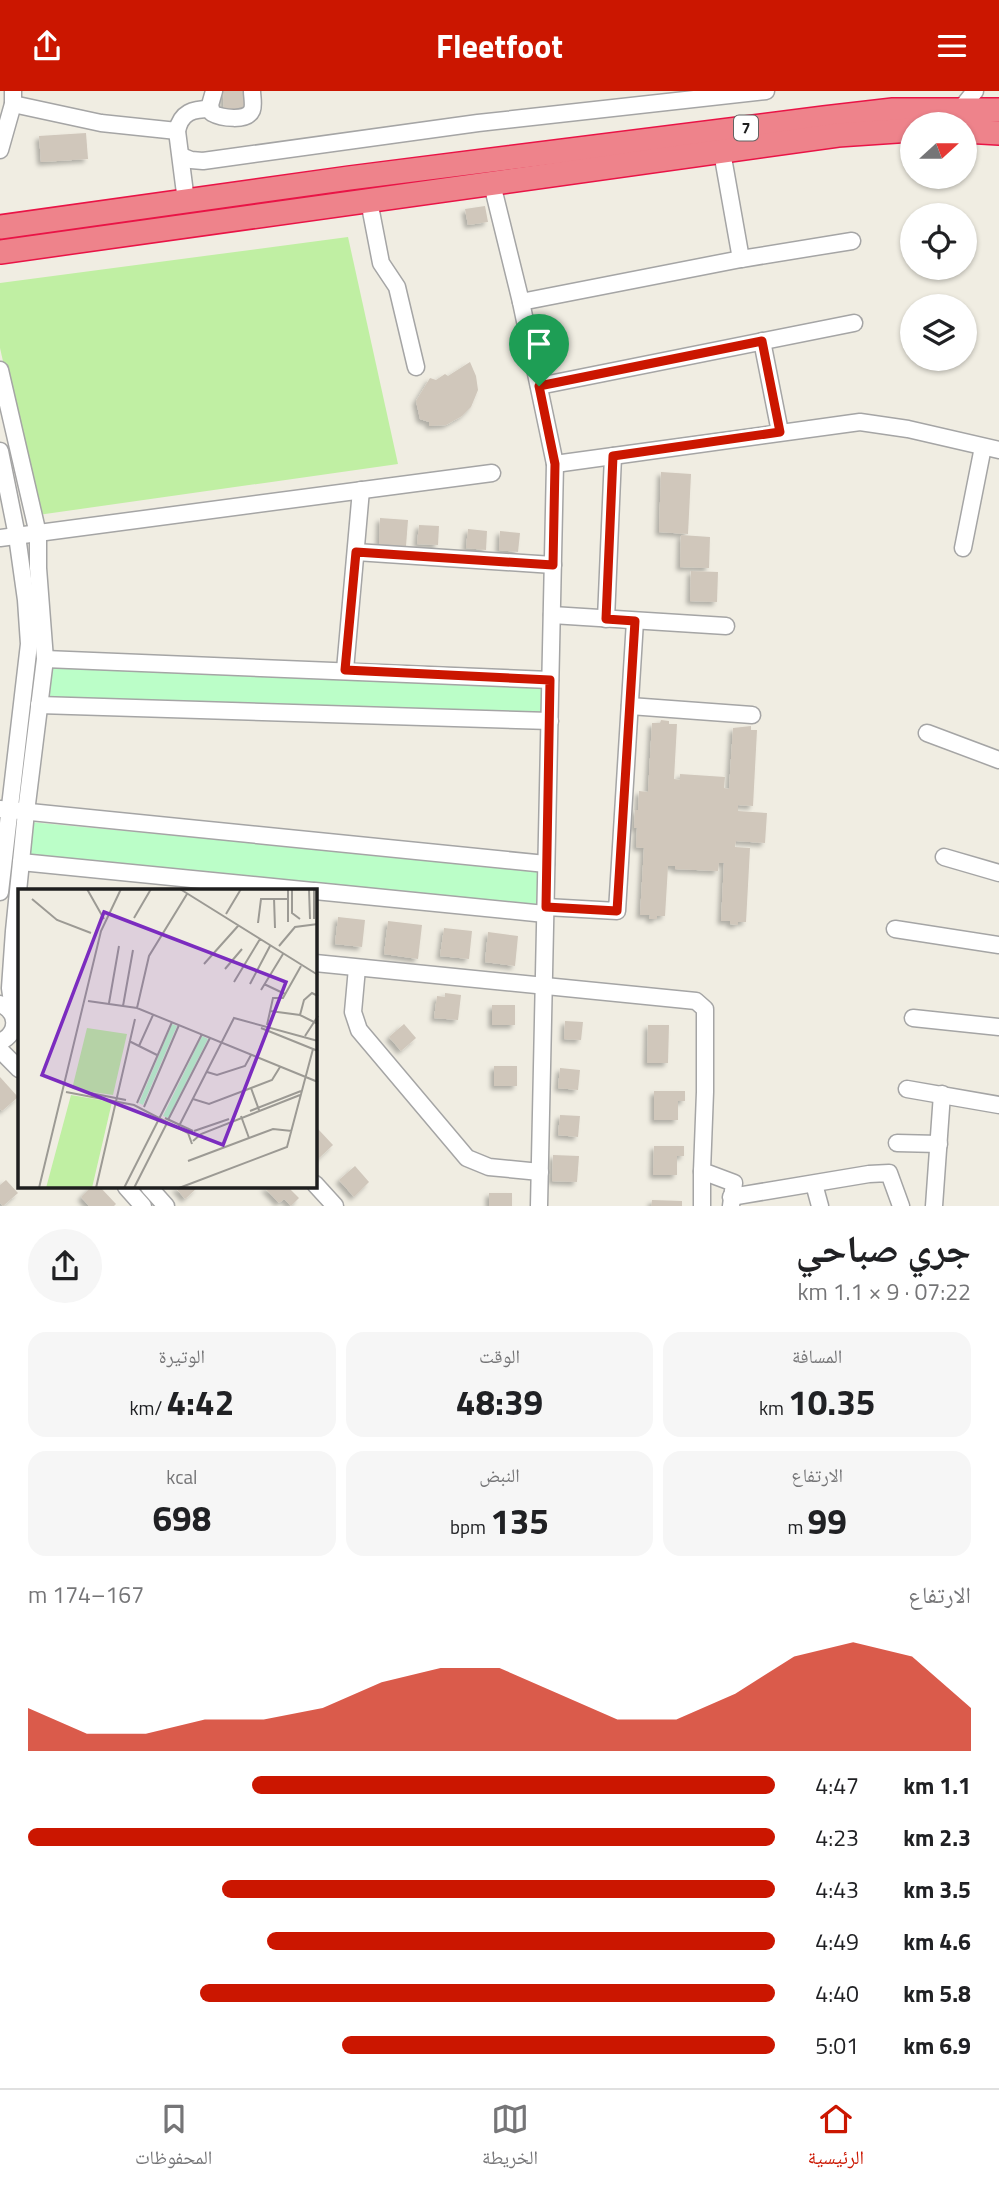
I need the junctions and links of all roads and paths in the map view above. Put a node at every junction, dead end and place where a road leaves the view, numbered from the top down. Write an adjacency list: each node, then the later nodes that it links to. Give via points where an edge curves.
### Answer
1 (214, 91): 6 (street)
2 (252, 91): 6 (street, via 252,110 244,116 215,115)
3 (766, 91): 17 (street, via 203,160)
4 (975, 91): 9 (street)
5 (13, 97): 12 (street, via 101,123); 14 (street)
6 (210, 109): 12 (street, via 187,113)
7 (999, 110): 10 (highway, 7)
8 (907, 112): 18 (highway, 7, via 893,110)
9 (966, 112)
10 (977, 116)
11 (977, 125): 15 (highway, 7)
12 (177, 131): 17 (street)
13 (900, 131): 16 (highway, 7)
14 (2, 133)
15 (999, 133)
16 (722, 152): 20 (highway, 7); 26 (street)
17 (181, 156): 21 (street)
18 (494, 160): 19 (highway, 7); 20 (highway)
19 (366, 176): 21 (highway, 7); 22 (highway)
20 (492, 184): 22 (highway, 7); 27 (street)
21 (186, 201): 23 (highway, 7)
22 (369, 201): 25 (highway, 7); 30 (street, via 381,263 397,286)
23 (0, 227)
24 (852, 241): 26 (street)
25 (0, 252)
26 (741, 259): 27 (street)
27 (521, 302): 32 (street)
28 (854, 323): 29 (street)
29 (762, 341): 32 (street); 33 (street)
30 (416, 367)
31 (0, 370): 40 (street)
32 (539, 386): 37 (street)
33 (780, 432): 34 (street, via 859,422); 36 (street)
34 (991, 448): 43 (street)
35 (0, 451): 41 (street)
36 (613, 456): 37 (street); 47 (street)
37 (555, 464): 45 (street)
38 (492, 473): 39 (street)
39 (361, 490): 40 (street); 44 (street)
40 (38, 534): 41 (street); 50 (street)
41 (17, 536): 42 (street); 59 (street, via 29,644)
42 (0, 538)
43 (963, 548)
44 (356, 552): 45 (street); 51 (street)
45 (553, 565): 46 (street)
46 (552, 615): 47 (street); 52 (street)
47 (606, 619): 48 (street)
48 (635, 621): 49 (street); 54 (street)
49 (726, 626)
50 (45, 659): 51 (street); 53 (street)
51 (345, 670): 52 (street)
52 (550, 680): 56 (street)
53 (39, 705): 56 (street); 59 (street)
54 (630, 706): 55 (street); 69 (street, via 617,911)
55 (752, 715)
56 (550, 721): 63 (street)
57 (927, 733): 58 (street)
58 (999, 760)
59 (12, 811): 61 (street); 62 (street); 63 (street)
60 (944, 857): 64 (street)
61 (1, 860): 68 (street)
62 (21, 862): 65 (street); 71 (street)
63 (547, 864): 69 (street)
64 (999, 873)
65 (257, 888): 66 (street)
66 (276, 889)
67 (317, 891): 69 (street)
68 (0, 892)
69 (546, 911): 75 (street)
70 (895, 929): 72 (street)
71 (11, 931): 78 (street, via 10,988)
72 (999, 945)
73 (317, 963): 74 (street)
74 (357, 968): 75 (street); 88 (street, via 353,1012 359,1030 467,1158 489,1167)
75 (544, 985): 88 (street); 89 (street, via 702,1005)
76 (0, 1004): 78 (street, via 7,1007)
77 (913, 1019): 79 (street)
78 (16, 1024): 80 (street)
79 (999, 1027)
80 (0, 1042)
81 (0, 1050): 82 (street)
82 (18, 1068)
83 (907, 1089): 84 (street)
84 (943, 1094): 85 (street); 87 (street)
85 (999, 1105)
86 (897, 1143): 87 (street)
87 (939, 1144): 102 (street)
88 (540, 1171): 98 (street)
89 (702, 1171): 94 (street, via 734,1183); 99 (street)
90 (814, 1184): 94 (street); 100 (street); 101 (street, via 889,1173)
91 (317, 1186): 97 (street)
92 (128, 1189): 95 (street)
93 (151, 1189): 96 (street)
94 (731, 1201)
95 (143, 1206)
96 (166, 1206)
97 (335, 1206)
98 (539, 1206)
99 (702, 1206)
100 (820, 1206)
101 (901, 1206)
102 (934, 1206)

